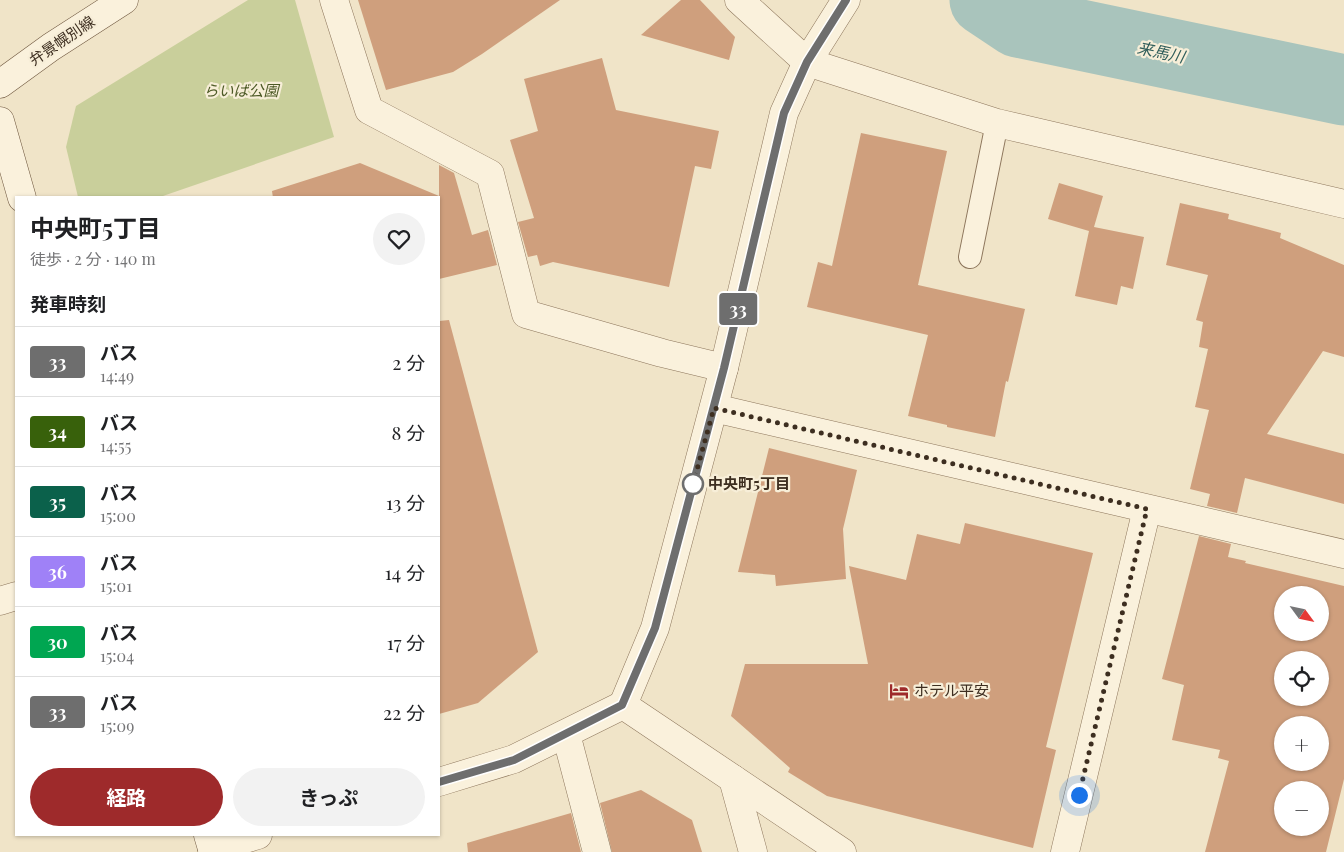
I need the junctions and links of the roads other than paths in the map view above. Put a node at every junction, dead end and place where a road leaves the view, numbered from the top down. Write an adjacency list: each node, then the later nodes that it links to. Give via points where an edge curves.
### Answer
1 (124, 0): 6 (street, 弁景幌別線)
2 (334, 0): 12 (street, via 369,110 490,174 526,314)
3 (739, 0): 5 (street)
4 (846, 0): 5 (street)
5 (807, 62): 8 (street); 12 (street, via 784,113)
6 (0, 84)
7 (0, 122): 9 (street)
8 (997, 123): 10 (street); 11 (lane)
9 (21, 196)
10 (1344, 204)
11 (970, 257)
12 (724, 368): 13 (street)
13 (714, 408): 14 (street); 18 (street, via 655,628)
14 (1147, 509): 15 (street); 27 (street)
15 (1344, 554)
16 (15, 596): 17 (street)
17 (0, 601)
18 (622, 705): 19 (street); 20 (street)
19 (566, 734): 21 (street, via 514,760); 24 (street)
20 (733, 779): 25 (street); 26 (street)
21 (440, 782)
22 (254, 836): 23 (street)
23 (209, 847)
24 (598, 852)
25 (753, 852)
26 (842, 852)
27 (1065, 852)

